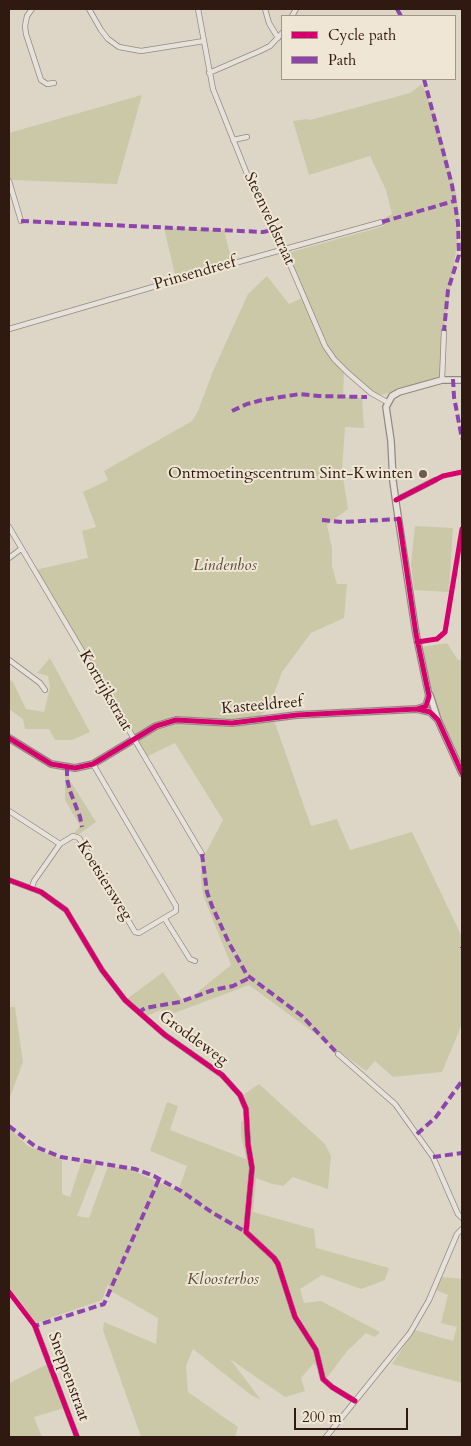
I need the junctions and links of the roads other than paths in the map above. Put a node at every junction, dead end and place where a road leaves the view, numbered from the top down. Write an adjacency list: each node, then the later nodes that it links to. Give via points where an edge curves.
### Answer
1 (32, 9): 9 (street, via 24,26 26,34 41,80 47,84)
2 (89, 9): 7 (street, via 108,39 125,49 141,51)
3 (198, 9): 7 (street, Steenveldstraat)
4 (264, 9): 6 (street)
5 (281, 34): 6 (street)
6 (278, 38): 8 (street, via 260,51)
7 (204, 41): 8 (street, Steenveldstraat)
8 (209, 73): 11 (street, Steenveldstraat)
9 (54, 83)
10 (247, 137): 11 (street)
11 (233, 140): 15 (street, Steenveldstraat)
12 (9, 180): 13 (street)
13 (22, 221)
14 (382, 222): 15 (street, Prinsendreef)
15 (282, 250): 16 (street, Prinsendreef); 20 (street, Steenveldstraat, via 329,352 348,374)
16 (9, 329)
17 (444, 331): 18 (street)
18 (442, 380): 19 (street); 20 (street, via 399,392)
19 (462, 380)
20 (387, 402): 22 (street)
21 (435, 480): 22 (street)
22 (396, 500): 28 (street, via 416,634 427,689 432,698)
23 (9, 527): 24 (street, Kortrijkstraat)
24 (21, 549): 25 (street); 29 (street, Kortrijkstraat)
25 (9, 558)
26 (9, 660): 27 (street)
27 (45, 690)
28 (429, 708): 29 (street, Kasteeldreef, via 297,715 232,723 182,719 161,724); 32 (street, via 436,711)
29 (134, 739): 31 (street, Kasteeldreef); 35 (street, Kortrijkstraat)
30 (9, 740): 31 (street, Kasteeldreef, via 51,764 75,768)
31 (93, 764): 38 (street, via 176,906 176,911)
32 (462, 772)
33 (9, 811): 34 (street)
34 (60, 844): 37 (street, Koetsiersweg); 38 (street, Koetsiersweg, via 74,836 79,838 135,932 139,933)
35 (202, 854)
36 (9, 880): 37 (street, Groddeweg)
37 (32, 888): 44 (street, Groddeweg, via 66,910 124,1000 164,1035 222,1075 240,1095 246,1110 252,1168 246,1232 278,1264 295,1317 316,1350 323,1379)
38 (165, 919): 39 (street, via 190,959)
39 (195, 961)
40 (338, 1054): 41 (street, via 395,1104 433,1157)
41 (462, 1218)
42 (462, 1229): 44 (street, via 417,1322)
43 (35, 1326): 45 (street, Sneppenstraat)
44 (355, 1401): 46 (street)
45 (76, 1437)
46 (326, 1437)

